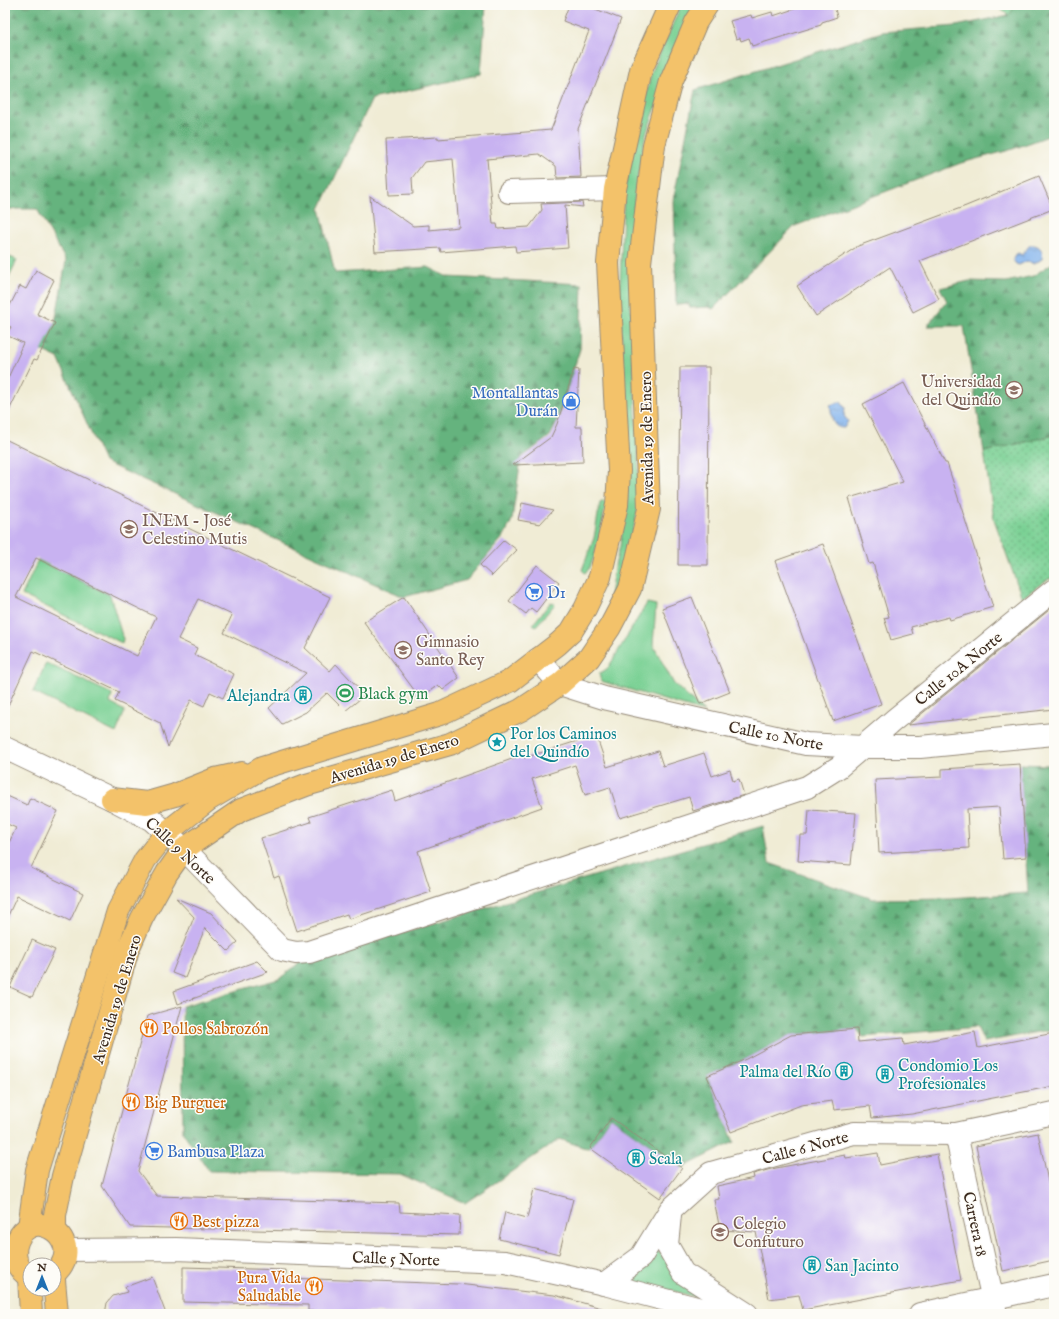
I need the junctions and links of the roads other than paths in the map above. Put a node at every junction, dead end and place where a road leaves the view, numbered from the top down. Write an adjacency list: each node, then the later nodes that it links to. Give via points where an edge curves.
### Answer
1 (670, 5): 3 (main road, Avenida 19 de Enero, via 641,70)
2 (707, 5): 7 (main road, Avenida 19 de Enero, via 696,22 671,81 654,146 640,263 649,509 630,589 610,627 589,658)
3 (615, 189): 4 (street); 6 (main road, Avenida 19 de Enero, via 608,263 619,471 617,505 600,577 586,609 571,632)
4 (509, 192)
5 (1054, 590): 9 (street, Calle 10A Norte)
6 (538, 659): 7 (street); 11 (main road, Avenida 19 de Enero, via 510,680 440,714)
7 (560, 684): 9 (street, Calle 10 Norte, via 604,698 806,744); 14 (main road, Avenida 19 de Enero, via 521,710 450,744 306,785 241,810)
8 (1054, 734): 9 (street, Calle 10 Norte, via 920,747)
9 (863, 747): 15 (street, Calle 10A Norte, via 839,767 807,787 309,952)
10 (5, 748): 12 (street, Calle 9 Norte)
11 (262, 768): 12 (main road, via 215,779 176,795 147,803); 13 (main road, Avenida 19 de Enero, via 208,800)
12 (112, 799): 13 (street, Calle 9 Norte, via 152,820)
13 (166, 833): 14 (street, Calle 9 Norte); 19 (main road, Avenida 19 de Enero, via 145,860 118,911 37,1170)
14 (184, 849): 15 (street, Calle 9 Norte, via 282,950); 20 (main road, Avenida 19 de Enero, via 167,873 128,949 63,1176 55,1215)
15 (296, 953)
16 (1054, 1113): 17 (street, Calle 6 Norte)
17 (956, 1134): 18 (street, Calle 6 Norte, via 854,1133 711,1173); 29 (street, Carrera 18)
18 (670, 1210): 25 (street, Calle 6 Norte, via 642,1257); 33 (street, via 667,1246 683,1273)
19 (29, 1227): 20 (main road, via 43,1225); 22 (main road, via 16,1238)
20 (55, 1230): 21 (main road, via 64,1241)
21 (66, 1250): 23 (main road); 25 (street, Calle 5 Norte, via 169,1249 505,1262)
22 (9, 1254): 24 (main road)
23 (62, 1265)
24 (22, 1271)
25 (604, 1284): 32 (street, Calle 5 Norte)
26 (1054, 1285): 29 (street)
27 (30, 1297): 30 (main road)
28 (56, 1297): 31 (main road)
29 (994, 1306): 34 (street)
30 (31, 1314)
31 (57, 1314)
32 (720, 1314)
33 (747, 1314)
34 (920, 1314)

